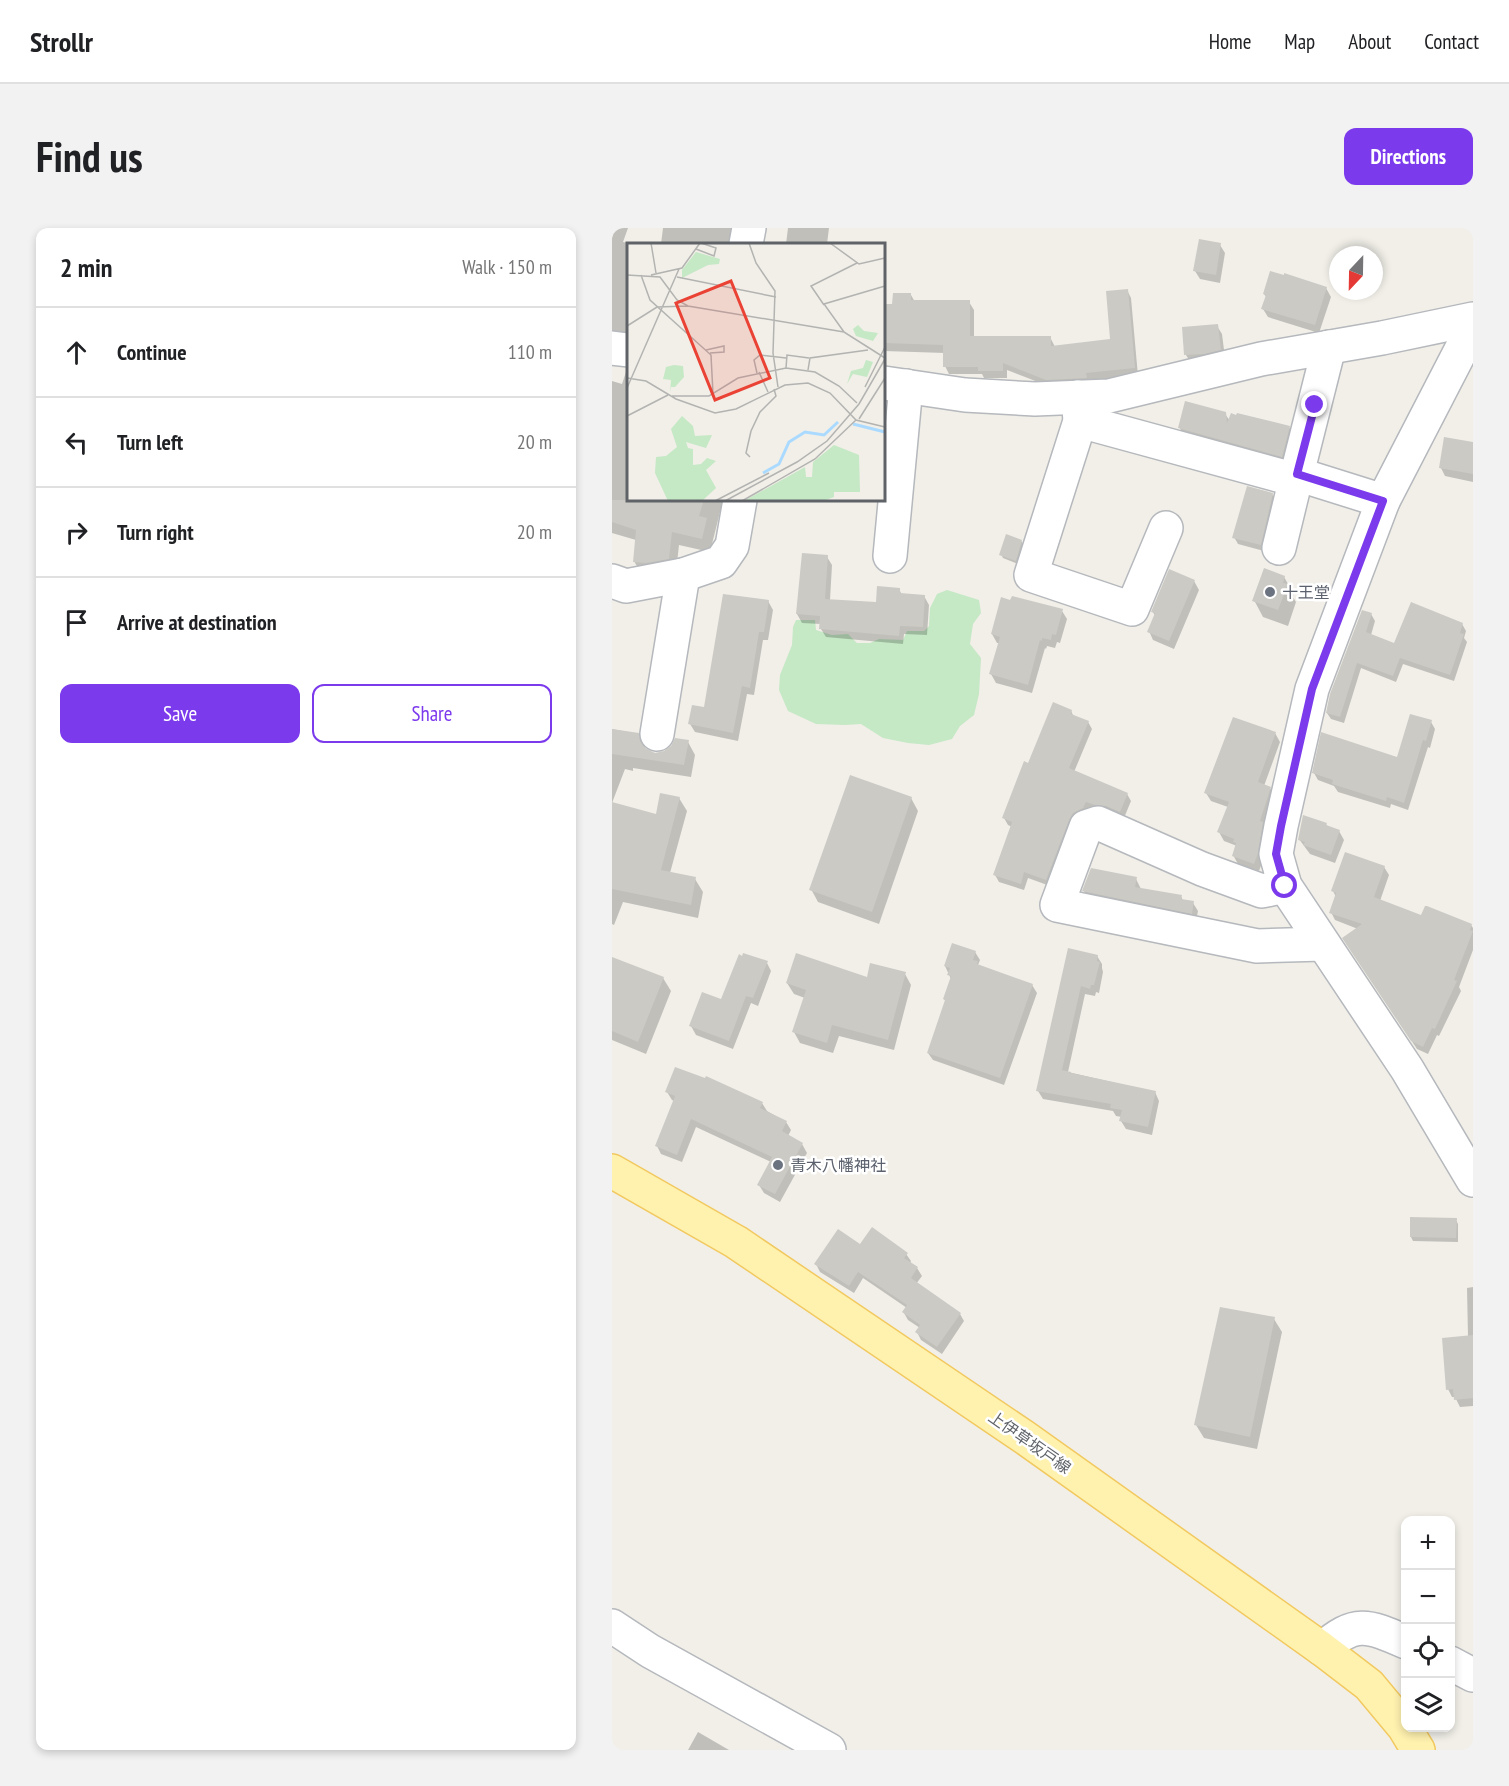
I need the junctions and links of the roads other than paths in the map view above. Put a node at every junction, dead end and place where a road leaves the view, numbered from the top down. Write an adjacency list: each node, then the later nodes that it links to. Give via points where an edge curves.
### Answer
1 (748, 228): 2 (street)
2 (746, 243)
3 (1473, 320): 4 (street); 11 (street)
4 (1329, 347): 8 (street, via 1261,359 1109,396); 9 (street)
5 (612, 348): 6 (street)
6 (627, 350)
7 (895, 385): 8 (street, via 1035,399); 14 (street)
8 (1079, 409): 9 (street); 12 (street, via 1031,575 1132,609)
9 (1296, 477): 11 (street); 13 (street)
10 (740, 501): 15 (street, via 732,546 721,562)
11 (1383, 501): 18 (street, via 1312,689 1276,854)
12 (1166, 528)
13 (1279, 548)
14 (890, 556)
15 (682, 575): 16 (street, via 626,586); 17 (street)
16 (612, 581)
17 (657, 734)
18 (1285, 886): 19 (street); 19 (street, via 1262,891 1098,823 1086,827 1057,905 1257,946)
19 (1323, 944): 21 (street, via 1407,1069)
20 (612, 1171): 24 (main road, 上伊草坂戸線, via 746,1249 1024,1437)
21 (1473, 1180)
22 (612, 1626): 27 (street)
23 (1401, 1640): 24 (street, via 1358,1628 1339,1635)
24 (1322, 1649): 28 (main road, 上伊草坂戸線, via 1369,1686)
25 (1455, 1666): 26 (street)
26 (1473, 1675)
27 (829, 1750)
28 (1418, 1750)

